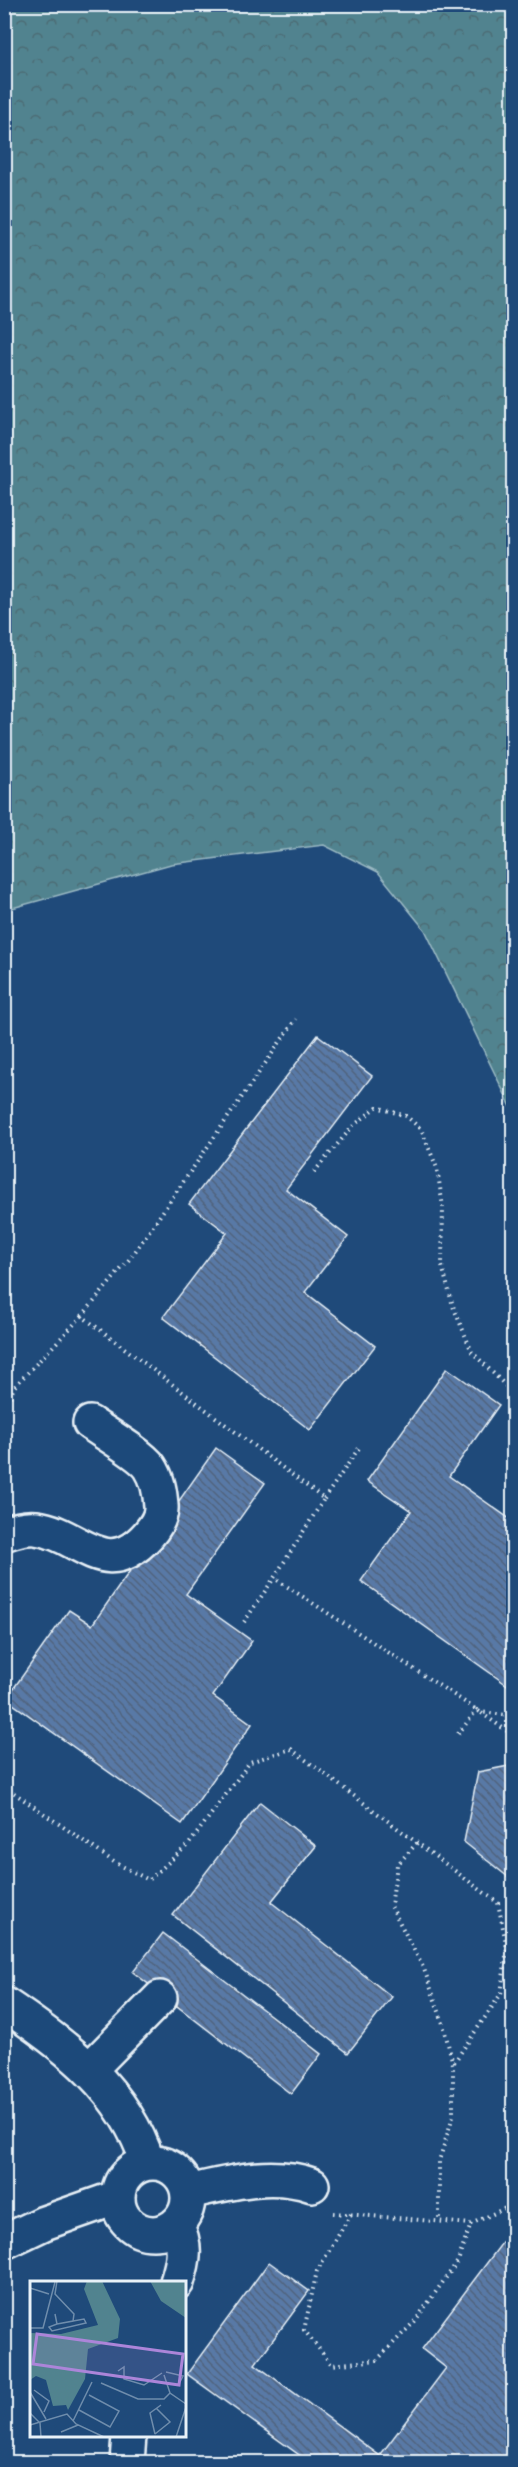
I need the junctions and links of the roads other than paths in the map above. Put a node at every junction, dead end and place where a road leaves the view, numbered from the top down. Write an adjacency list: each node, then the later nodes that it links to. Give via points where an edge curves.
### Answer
1 (90, 1423): 2 (street, via 149,1465 160,1489 162,1514 150,1533 132,1551 113,1556 97,1554 39,1528 24,1527)
2 (4, 1534)
3 (160, 1998): 5 (street)
4 (4, 2004): 5 (street, via 68,2049)
5 (90, 2070): 6 (street, via 131,2121)
6 (148, 2163): 8 (street, via 159,2163 178,2173); 9 (street, via 139,2165 124,2178)
7 (312, 2185): 8 (street, via 271,2178)
8 (188, 2192): 10 (street, via 184,2215)
9 (118, 2197): 10 (street, via 124,2219 143,2232 155,2233); 11 (street)
10 (176, 2224): 12 (street, via 183,2238 183,2263)
11 (4, 2242)
12 (178, 2281)
13 (129, 2437): 14 (street)
14 (127, 2463)

